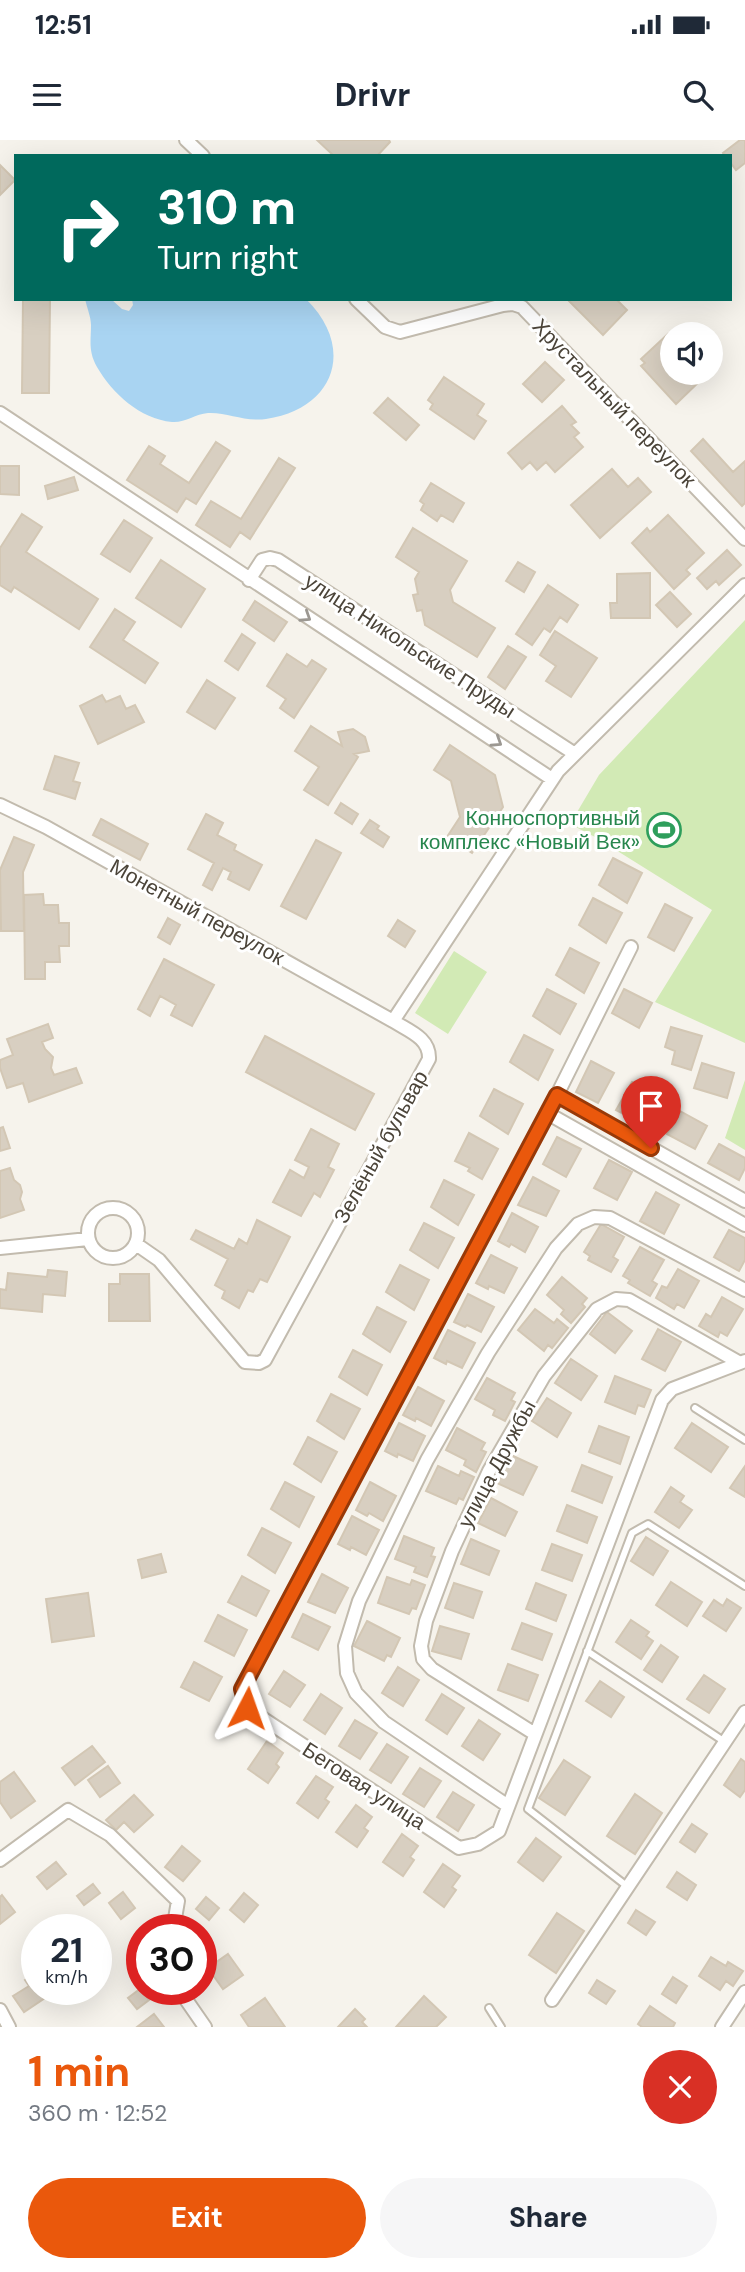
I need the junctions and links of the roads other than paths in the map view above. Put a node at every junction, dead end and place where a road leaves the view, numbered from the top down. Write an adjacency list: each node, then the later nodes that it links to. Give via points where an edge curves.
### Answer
1 (186, 140): 2 (street)
2 (201, 154)
3 (358, 301): 5 (street, Хрустальный переулок, via 385,327 400,332 503,305 522,307)
4 (0, 413): 6 (street, улица Никольские Пруды)
5 (745, 539)
6 (249, 580): 8 (street, улица Никольские Пруды, via 262,560 278,559); 9 (street, улица Никольские Пруды, one-way to 9)
7 (745, 586): 8 (street)
8 (575, 754): 9 (street)
9 (552, 779): 12 (street)
10 (0, 805): 12 (street, Монетный переулок)
11 (631, 947): 13 (street, Беговая улица)
12 (393, 1021): 18 (street, Зелёный бульвар, via 426,1042 429,1059 265,1360 252,1364 239,1357 159,1260)
13 (557, 1095): 14 (street, Беговая улица); 15 (street)
14 (547, 1114): 16 (street); 29 (street, Беговая улица, via 242,1689 247,1708 458,1848 478,1844 499,1831)
15 (745, 1201)
16 (745, 1225)
17 (88, 1239): 18 (street, via 100,1255 110,1258 121,1257); 18 (street, via 92,1218 100,1210 121,1208 137,1223); 19 (street)
18 (136, 1244)
19 (0, 1248)
20 (745, 1290): 29 (street, via 610,1218 594,1217 578,1224 556,1248 481,1365 427,1460 359,1601 345,1646 347,1674 356,1693 384,1721)
21 (743, 1362): 27 (street, via 672,1389 662,1400); 27 (street, улица Дружбы, via 629,1300 616,1299 597,1309 544,1376 489,1471 426,1621 423,1659 432,1670)
22 (695, 1408): 23 (lane)
23 (745, 1440)
24 (745, 1586): 25 (lane, via 648,1524 632,1533)
25 (587, 1651): 28 (lane); 31 (lane, via 528,1809)
26 (745, 1712): 28 (street)
27 (536, 1734): 29 (street)
28 (725, 1742): 31 (street)
29 (508, 1806)
30 (0, 1860): 32 (street, via 68,1810 110,1835 178,1900)
31 (628, 1887): 34 (street)
32 (176, 1914)
33 (745, 1992): 41 (street)
34 (552, 2000)
35 (190, 2005): 39 (street)
36 (489, 2008): 40 (lane)
37 (0, 2010): 38 (street)
38 (9, 2027)
39 (205, 2027)
40 (501, 2027)
41 (722, 2027)

